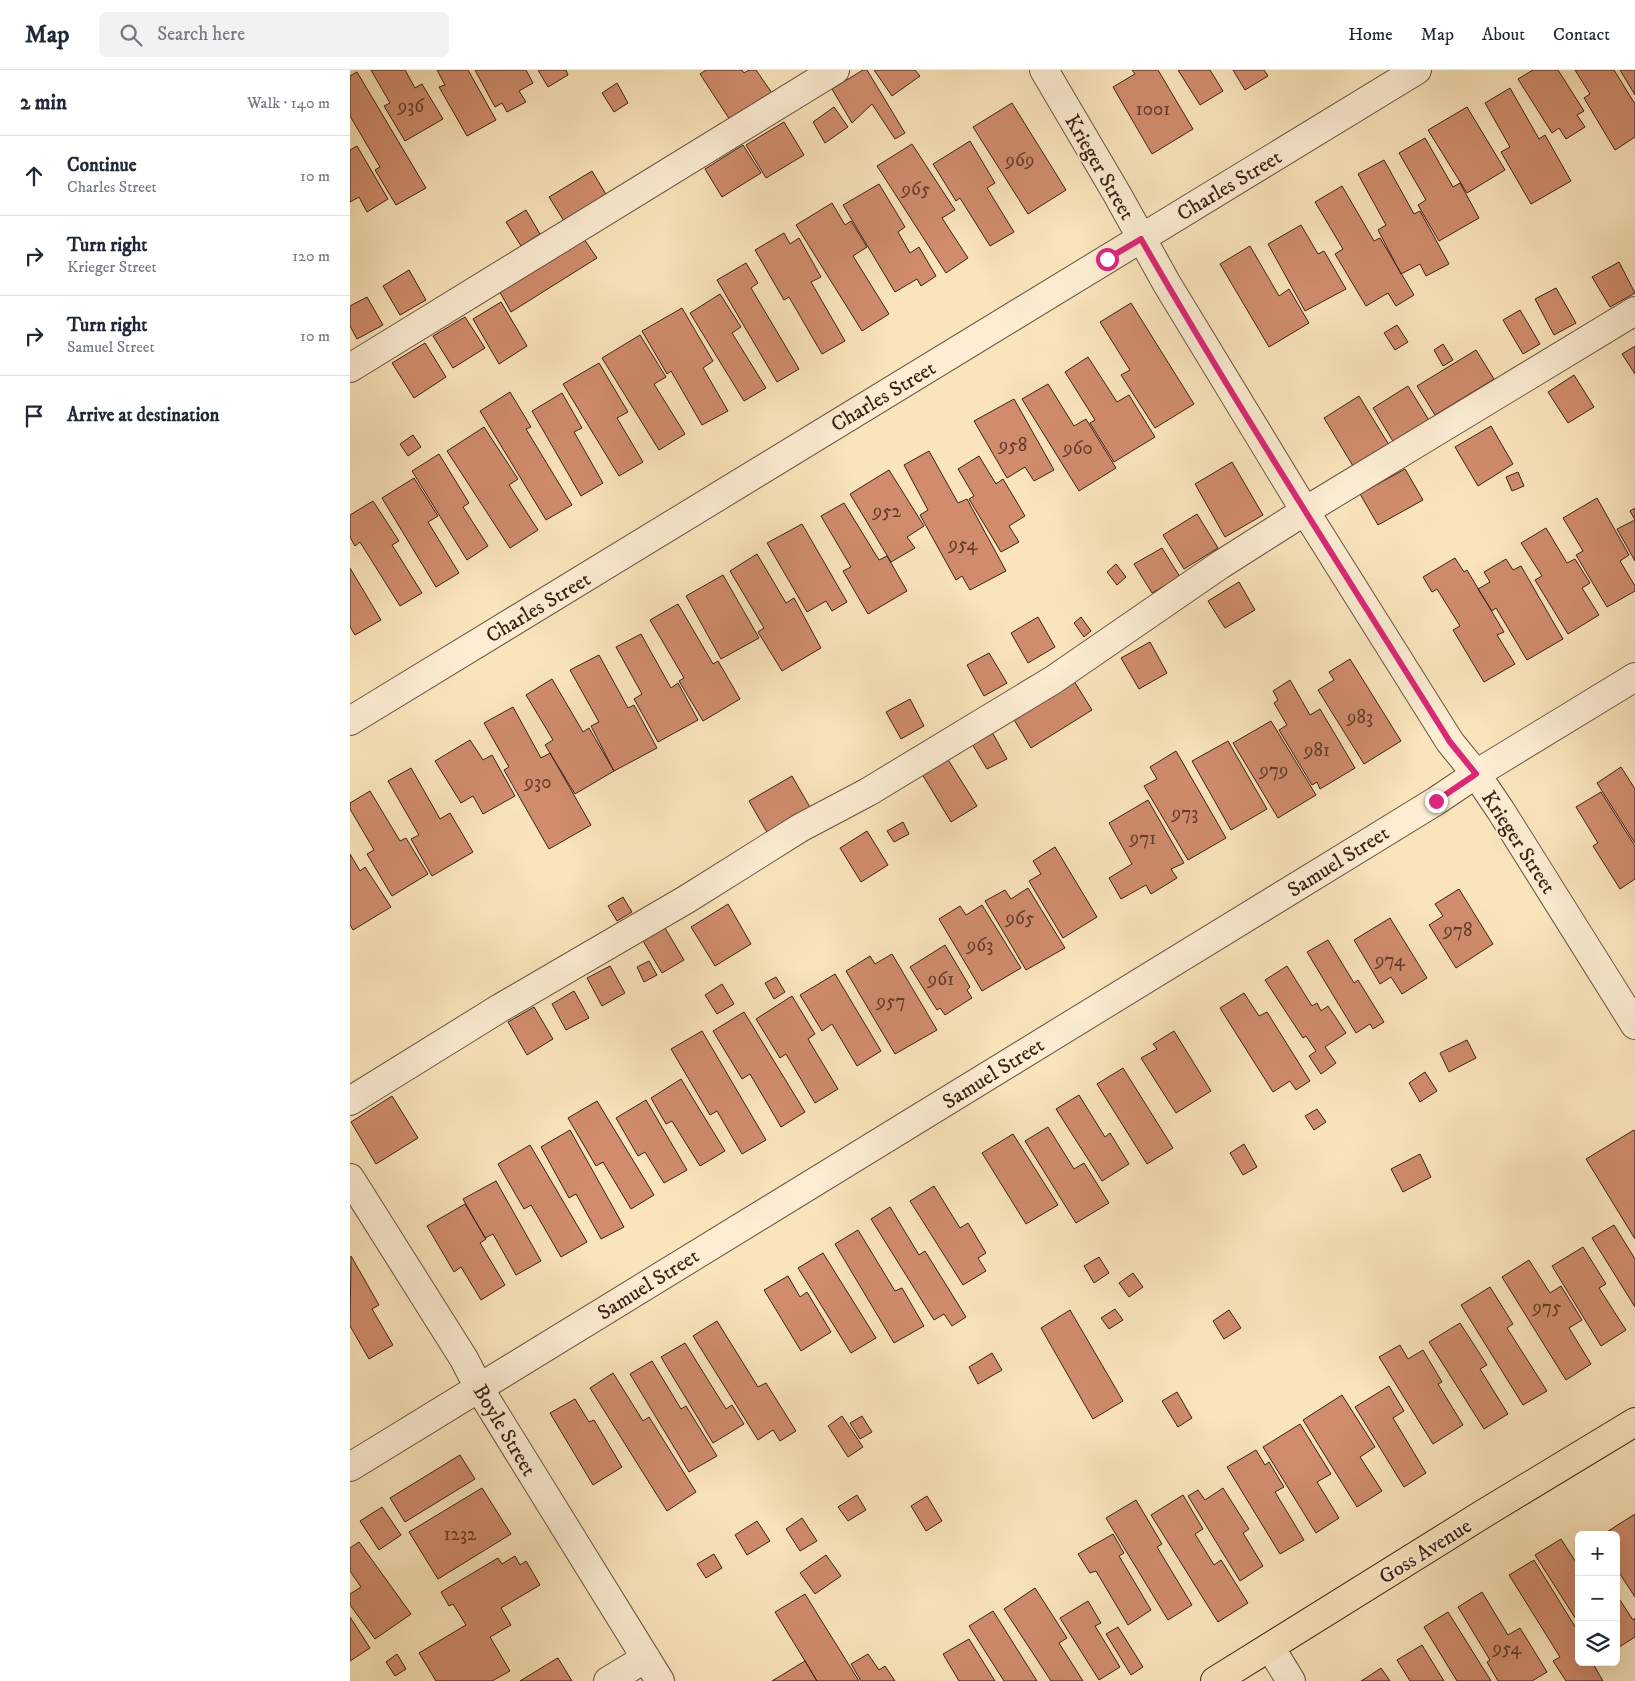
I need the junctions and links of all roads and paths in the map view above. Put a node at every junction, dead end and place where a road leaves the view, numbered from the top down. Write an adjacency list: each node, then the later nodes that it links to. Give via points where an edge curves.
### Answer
1 (835, 70): 6 (street)
2 (1044, 70): 4 (street, Krieger Street)
3 (1417, 70): 4 (street, Charles Street)
4 (1141, 239): 7 (street, Krieger Street); 9 (street, Charles Street)
5 (1635, 311): 7 (street)
6 (350, 368)
7 (1305, 511): 10 (street, Krieger Street, via 1450,742); 12 (street, via 1053,680 868,792 800,828)
8 (1635, 677): 10 (street, Samuel Street)
9 (350, 722)
10 (1476, 774): 11 (street, Krieger Street); 14 (street, Samuel Street)
11 (1635, 1025)
12 (350, 1101)
13 (350, 1178): 14 (street, Boyle Street)
14 (479, 1388): 16 (street, Samuel Street); 18 (street, Boyle Street)
15 (1635, 1422): 17 (main road, Goss Avenue)
16 (350, 1467)
17 (1270, 1647): 21 (main road, Goss Avenue); 22 (street)
18 (646, 1658): 19 (street); 20 (street, Boyle Street)
19 (608, 1681)
20 (660, 1681)
21 (1215, 1681)
22 (1290, 1681)

